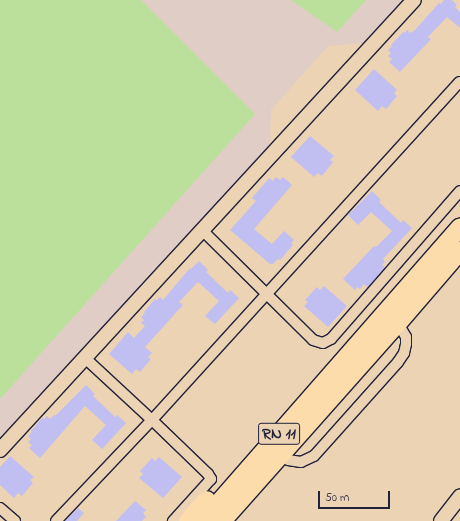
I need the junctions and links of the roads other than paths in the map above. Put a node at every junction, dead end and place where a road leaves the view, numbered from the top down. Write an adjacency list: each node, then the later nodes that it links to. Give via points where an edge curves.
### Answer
1 (414, 0): 5 (main road)
2 (460, 82): 7 (street)
3 (460, 191): 7 (street, via 326,342 313,340)
4 (460, 227): 9 (highway, RN 11)
5 (202, 230): 7 (street); 10 (main road)
6 (460, 251): 8 (highway, RN 11)
7 (268, 293): 12 (street)
8 (398, 323): 11 (highway, RN 11); 14 (street, via 406,337 406,344 398,362 314,456 301,462)
9 (354, 347): 20 (highway, via 321,374); 21 (highway, RN 11)
10 (85, 358): 12 (street); 13 (main road)
11 (326, 403): 14 (highway, via 312,429); 22 (highway, RN 11)
12 (152, 420): 18 (street); 19 (street, via 211,479)
13 (0, 450)
14 (288, 460): 23 (highway)
15 (460, 497): 24 (main road)
16 (0, 508): 17 (street)
17 (15, 521)
18 (56, 521)
19 (173, 521)
20 (188, 521)
21 (203, 521)
22 (222, 521)
23 (237, 521)
24 (441, 521)

